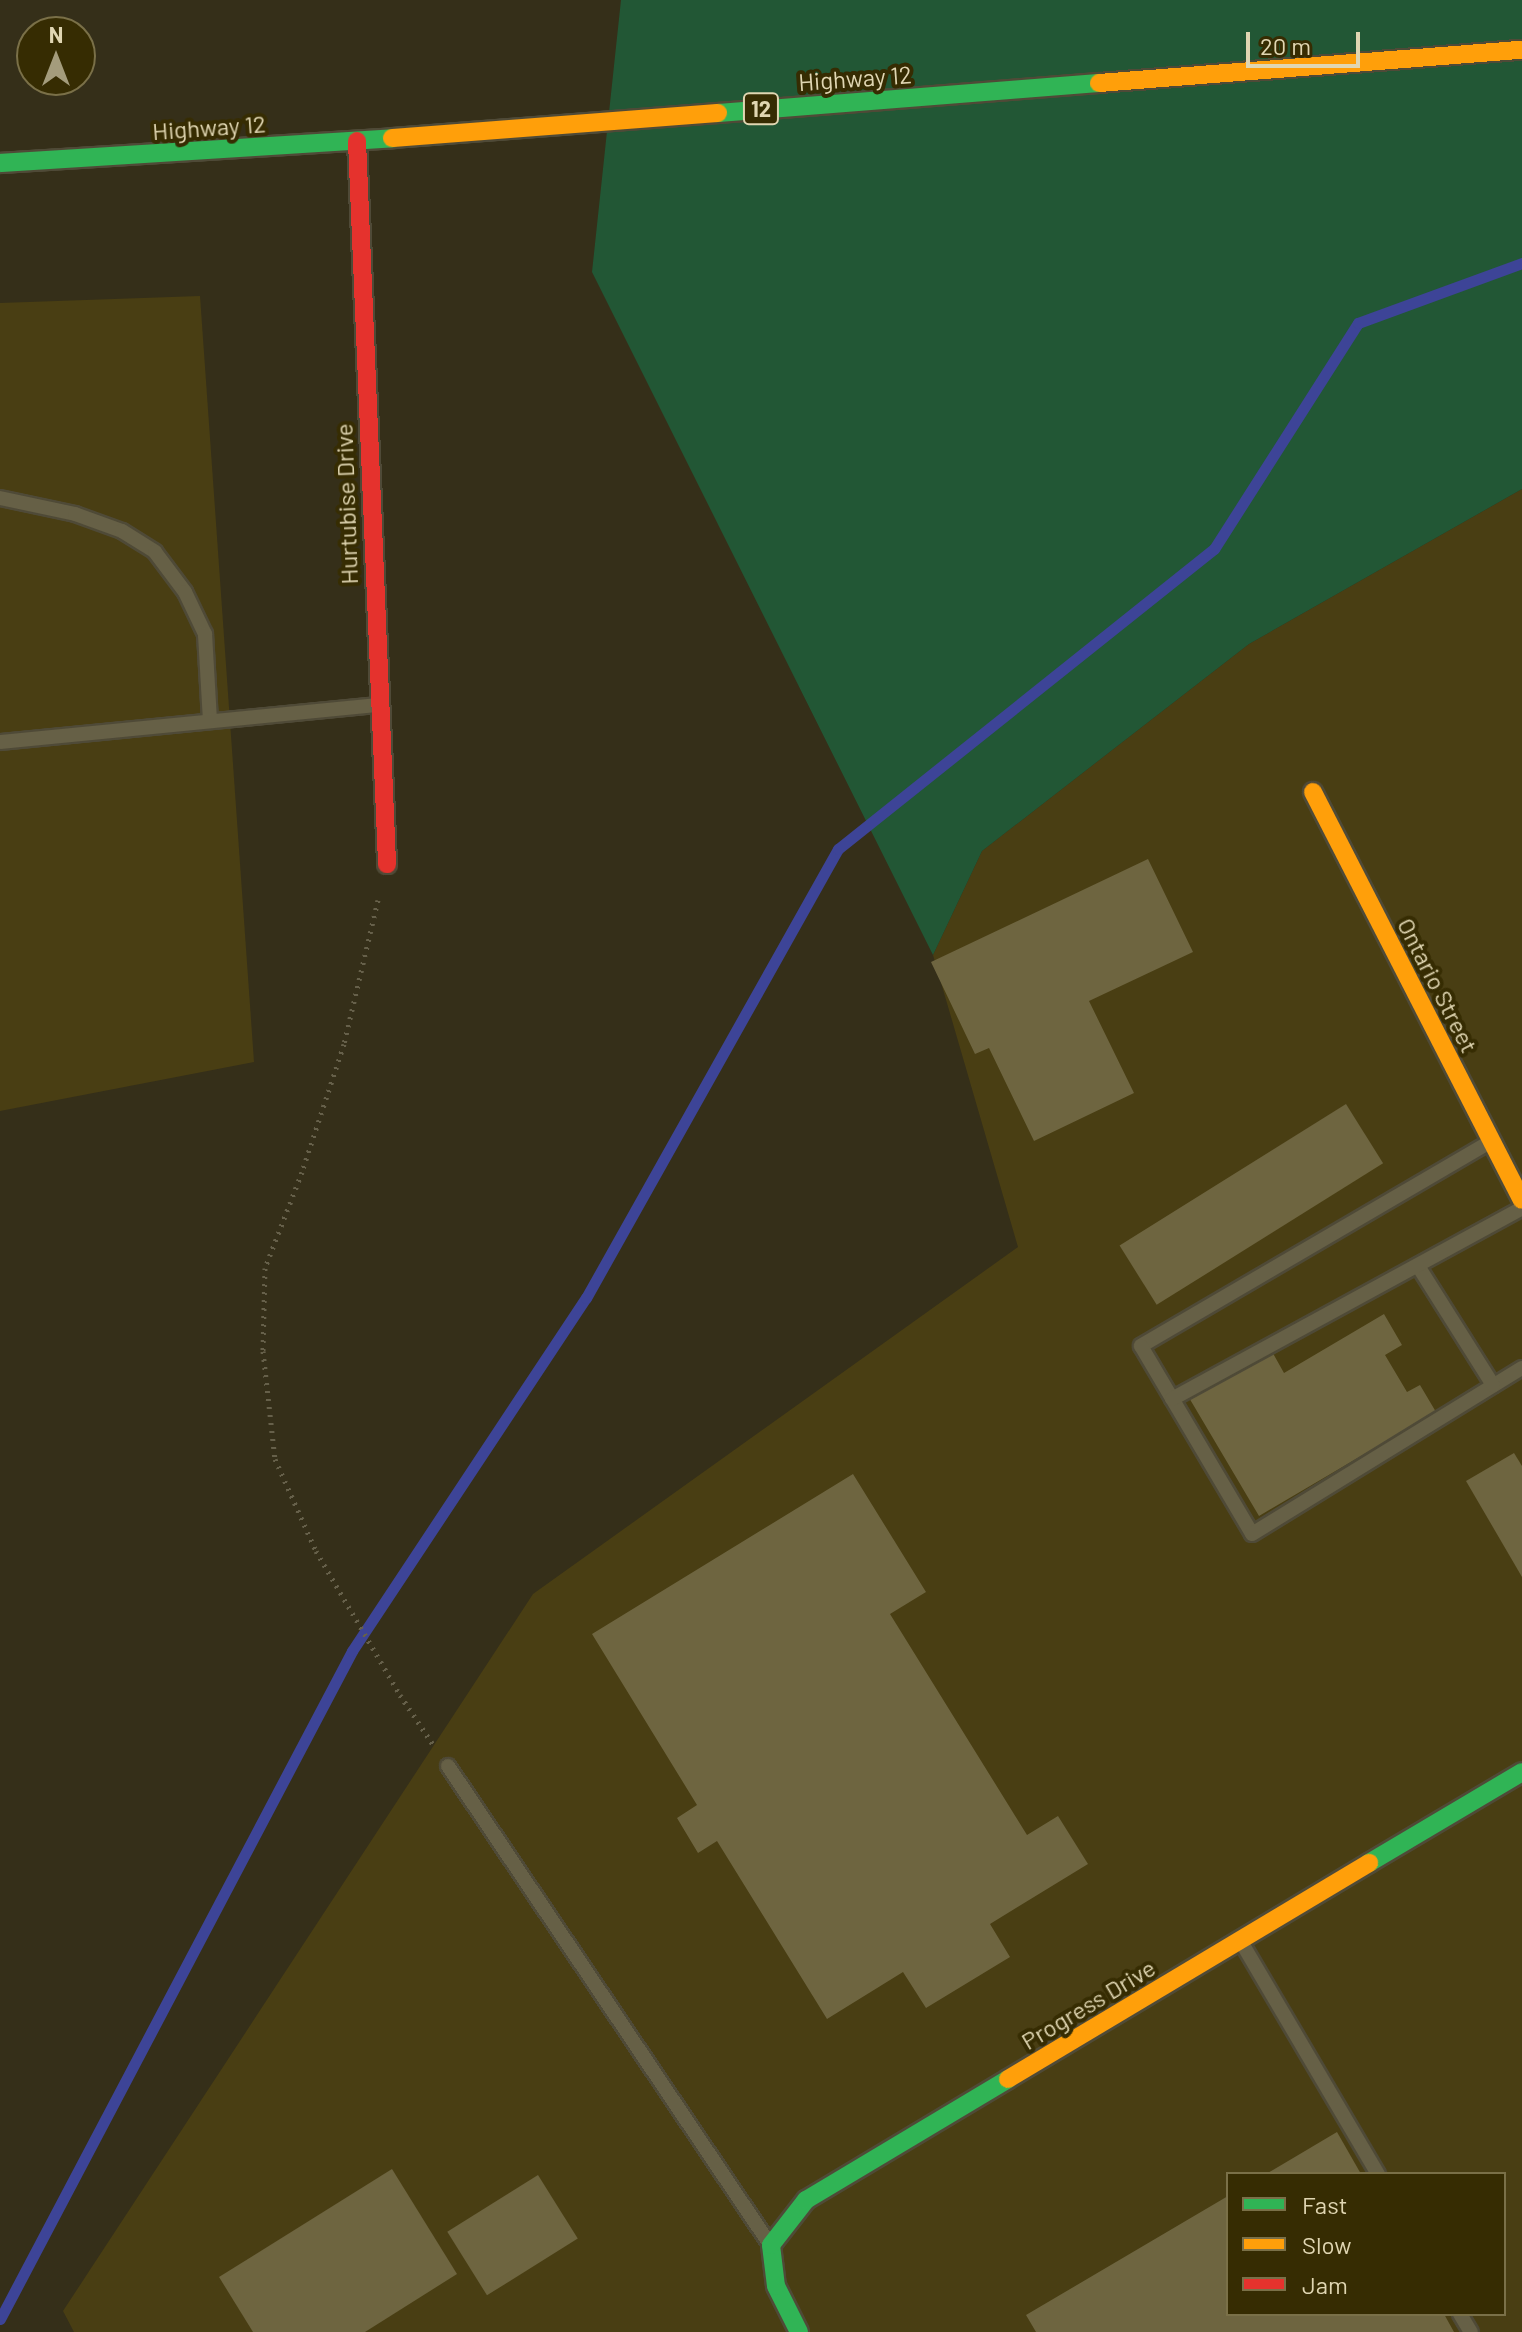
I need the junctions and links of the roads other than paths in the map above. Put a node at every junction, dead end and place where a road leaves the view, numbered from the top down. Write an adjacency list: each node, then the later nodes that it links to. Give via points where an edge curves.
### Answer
1 (1522, 50): 2 (main road, Highway 12 / 12)
2 (357, 141): 3 (main road, Highway 12 / 12); 5 (main road, Hurtubise Drive)
3 (0, 163)
4 (0, 498): 6 (lane, via 75,514 122,531 155,552 185,592 205,634)
5 (379, 705): 6 (lane); 9 (main road, Hurtubise Drive)
6 (210, 720): 7 (lane)
7 (0, 742)
8 (1313, 792): 10 (main road, Ontario Street)
9 (387, 864)
10 (1491, 1141): 11 (main road, Ontario Street); 16 (lane, via 1141,1346)
11 (1522, 1200)
12 (1522, 1208): 13 (lane)
13 (1418, 1266): 15 (lane); 16 (lane)
14 (1522, 1368): 15 (lane)
15 (1493, 1385): 16 (lane, via 1252,1534)
16 (1172, 1399)
17 (448, 1766): 21 (lane)
18 (1522, 1772): 19 (main road, Progress Drive)
19 (1240, 1941): 20 (lane); 21 (main road, Progress Drive, via 806,2200)
20 (1377, 2172)
21 (771, 2245): 22 (main road, via 776,2286)
22 (799, 2332)

